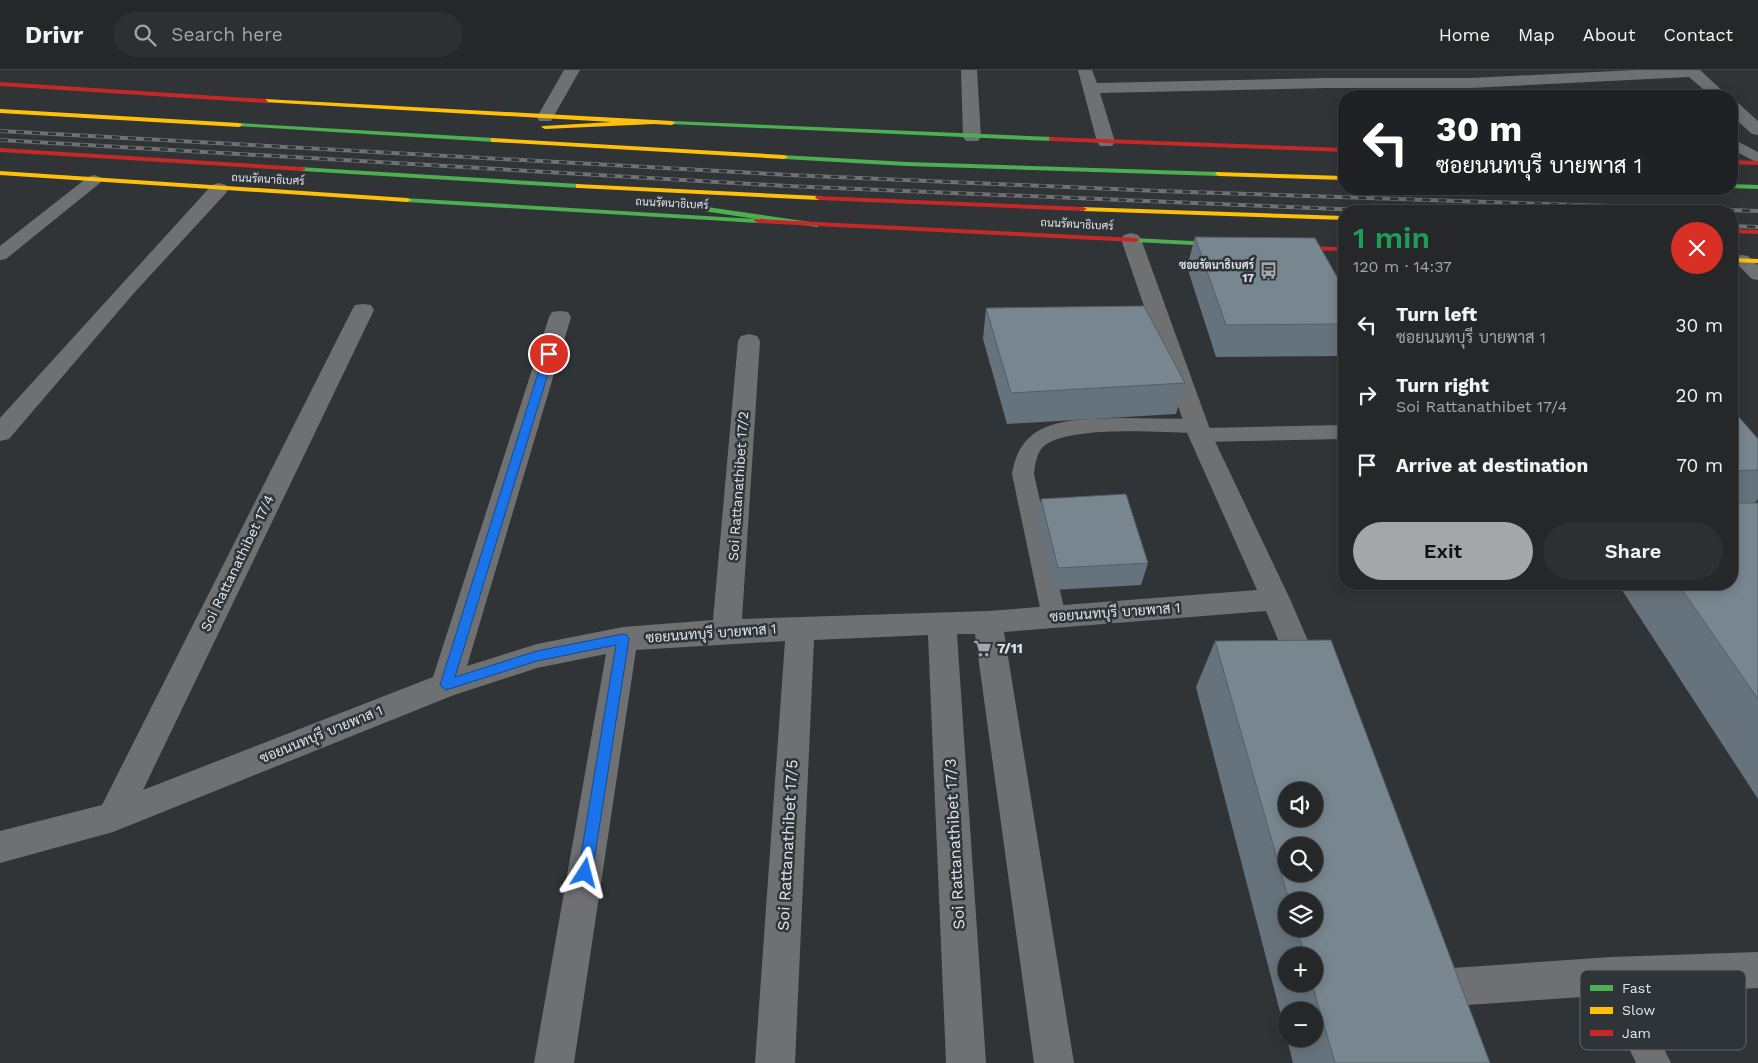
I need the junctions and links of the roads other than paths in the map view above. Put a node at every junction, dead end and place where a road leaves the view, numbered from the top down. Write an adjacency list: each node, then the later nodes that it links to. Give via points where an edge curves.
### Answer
1 (572, 70): 10 (street)
2 (969, 70): 16 (street)
3 (1085, 70): 6 (street)
4 (1692, 71): 6 (street, via 1471,83); 7 (street)
5 (0, 84): 10 (main road)
6 (1090, 88): 17 (street)
7 (1713, 90)
8 (0, 111): 15 (main road)
9 (1738, 112): 14 (street)
10 (545, 117): 11 (main road)
11 (655, 122): 12 (main road); 16 (main road)
12 (526, 127)
13 (496, 128): 15 (main road)
14 (1758, 130)
15 (386, 133): 25 (main road, via 907,164)
16 (972, 137): 17 (main road)
17 (1106, 142): 20 (main road)
18 (1738, 146): 21 (lane)
19 (0, 150): 27 (main road, ถนนรัตนาธิเบศร์)
20 (1338, 150)
21 (1758, 158)
22 (1738, 162): 23 (main road)
23 (1758, 163)
24 (0, 173): 26 (main road, ถนนรัตนาธิเบศร์)
25 (1338, 178)
26 (94, 180): 30 (main road, ถนนรัตนาธิเบศร์); 39 (lane)
27 (525, 183): 31 (main road, ถนนรัตนาธิเบศร์, via 918,203); 32 (main road)
28 (1738, 186): 29 (main road)
29 (1758, 187)
30 (219, 189): 32 (main road, ถนนรัตนาธิเบศร์); 47 (street)
31 (1338, 218)
32 (817, 225): 35 (main road, ถนนรัตนาธิเบศร์)
33 (1738, 231): 34 (main road)
34 (1758, 232)
35 (1131, 239): 36 (main road, ถนนรัตนาธิเบศร์); 45 (street)
36 (1247, 246)
37 (1276, 247): 38 (main road)
38 (1338, 249)
39 (0, 255)
40 (1744, 260): 41 (lane)
41 (1758, 275)
42 (363, 310): 57 (street, Soi Rattanathibet 17/4)
43 (560, 317): 55 (street)
44 (749, 341): 53 (street, Soi Rattanathibet 17/2)
45 (1198, 430): 46 (lane); 48 (street); 49 (lane, via 1076,428 1044,435 1026,452 1023,474)
46 (1338, 432)
47 (0, 433)
48 (1276, 599): 49 (street, ซอยนนทบุรี บายพาส 1); 56 (street)
49 (1054, 617): 50 (street, ซอยนนทบุรี บายพาส 1)
50 (988, 622): 51 (street, ซอยนนทบุรี บายพาส 1); 65 (street)
51 (942, 625): 52 (street, ซอยนนทบุรี บายพาส 1); 64 (street, Soi Rattanathibet 17/3)
52 (800, 627): 53 (street, ซอยนนทบุรี บายพาส 1); 63 (street, Soi Rattanathibet 17/5)
53 (727, 631): 54 (street, ซอยนนทบุรี บายพาส 1)
54 (623, 639): 55 (street, ซอยนนทบุรี บายพาส 1, via 537,656); 62 (street)
55 (446, 685): 57 (street, ซอยนนทบุรี บายพาส 1)
56 (1321, 708)
57 (113, 817): 58 (street, ซอยนนทบุรี บายพาส 1)
58 (0, 847)
59 (1580, 976): 60 (street, via 1432,974)
60 (1451, 1021)
61 (1648, 1050): 66 (lane)
62 (554, 1063)
63 (774, 1063)
64 (966, 1063)
65 (1054, 1063)
66 (1654, 1063)

